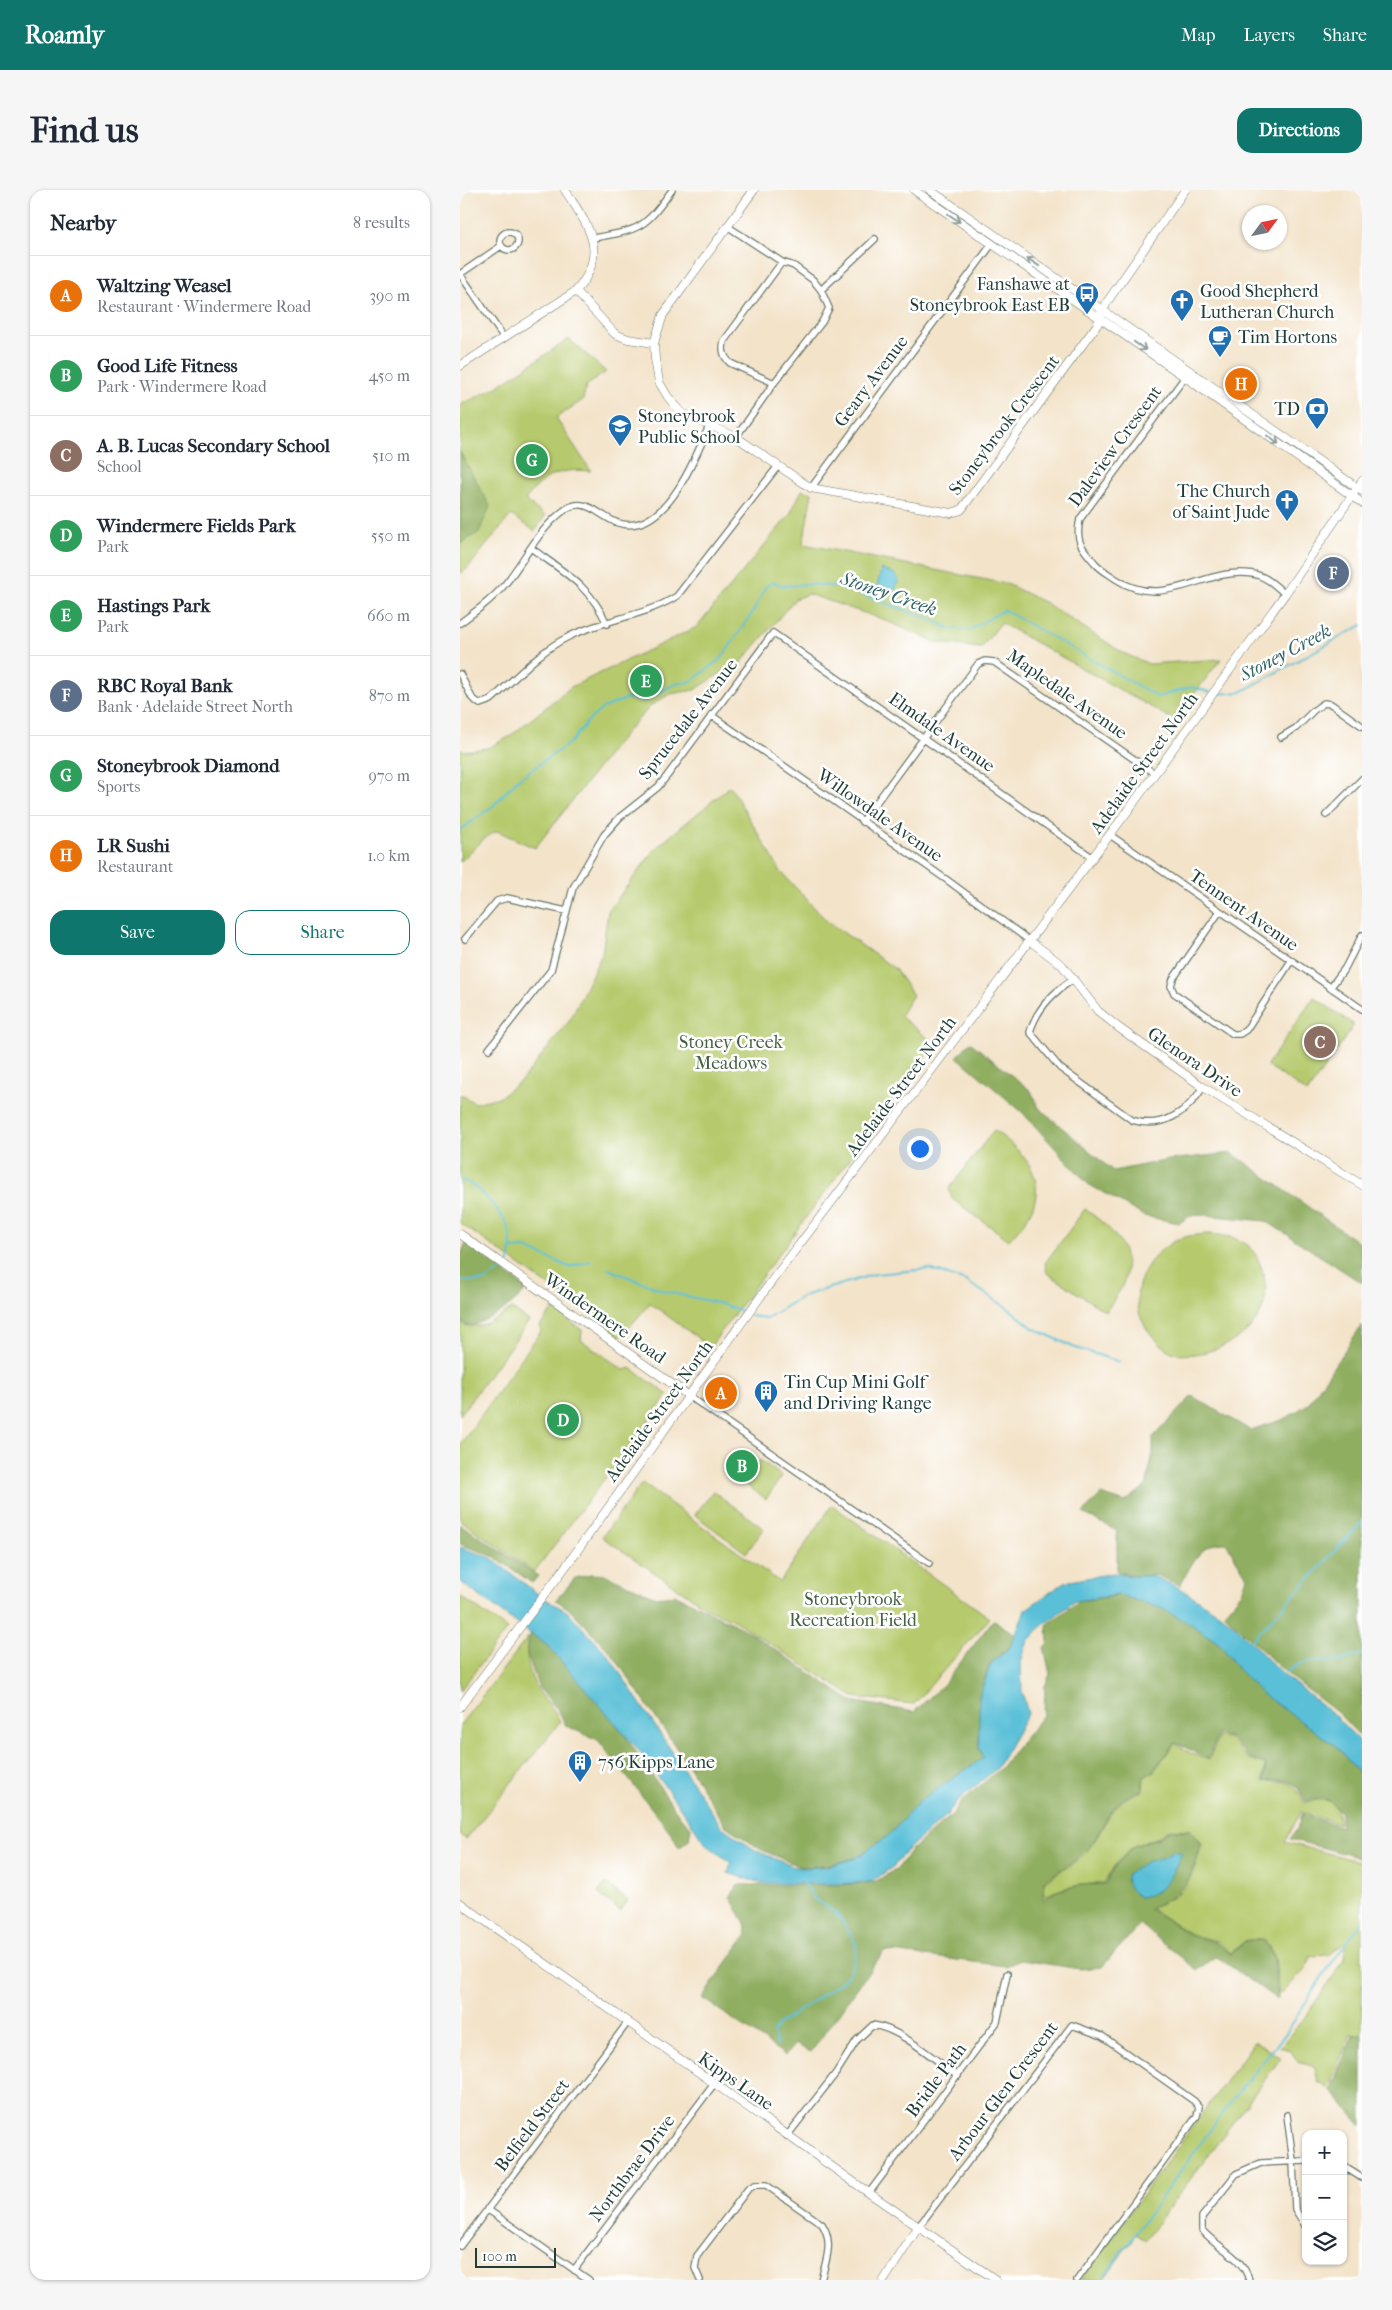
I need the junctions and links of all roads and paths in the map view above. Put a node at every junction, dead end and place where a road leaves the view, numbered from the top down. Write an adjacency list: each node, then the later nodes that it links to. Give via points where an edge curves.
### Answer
1 (565, 190): 8 (main road)
2 (672, 190): 8 (street, via 652,218 641,225 627,232)
3 (754, 190): 7 (main road, Stoneybrook Crescent)
4 (914, 190): 10 (main road, one-way to 10)
5 (930, 190): 16 (main road, one-way to 5)
6 (1185, 190): 16 (main road, Stoneybrook Crescent)
7 (727, 226): 12 (street); 19 (main road, Stoneybrook Crescent, via 663,315)
8 (593, 238): 15 (main road, via 593,263 588,277)
9 (876, 238): 14 (street)
10 (992, 244): 17 (main road); 27 (street, Geary Avenue)
11 (501, 246): 13 (street)
12 (782, 262): 14 (street, via 794,266); 22 (street, via 724,340 723,348 730,363)
13 (460, 274): 18 (street)
14 (821, 290): 22 (street, via 829,308 822,322)
15 (576, 291): 18 (main road); 19 (main road, via 615,334)
16 (1103, 308): 17 (main road, Stoneybrook Crescent); 26 (main road)
17 (1100, 318): 21 (main road, one-way to 21); 27 (main road, Stoneybrook Crescent, via 961,510 951,513)
18 (504, 338): 20 (main road)
19 (654, 343): 23 (main road, Stoneybrook Crescent, via 659,382 668,397 682,413)
20 (460, 366)
21 (1185, 377): 28 (main road, one-way to 28); 31 (street, Daleview Crescent, via 1080,520 1077,533 1081,548 1098,567 1146,592 1168,591 1193,582 1252,573 1265,578)
22 (774, 383): 24 (street)
23 (709, 426): 24 (main road, Stoneybrook Crescent); 30 (street, via 691,470 649,520 632,525 616,522 586,505 568,508)
24 (736, 438): 25 (main road, Stoneybrook Crescent)
25 (778, 466): 27 (main road, Stoneybrook Crescent); 33 (street, via 677,596)
26 (1360, 486): 28 (main road, Adelaide Street North)
27 (811, 488)
28 (1351, 496): 29 (main road); 31 (main road, Adelaide Street North)
29 (1362, 503)
30 (531, 548): 32 (street, via 497,594); 33 (street, via 587,590 599,604)
31 (1285, 594): 40 (main road, Adelaide Street North)
32 (460, 623)
33 (607, 624): 35 (street, via 570,636 552,646 491,700 480,704 472,698)
34 (773, 633): 36 (street, Sprucedale Avenue); 38 (street, Elmdale Avenue)
35 (461, 676)
36 (711, 715): 43 (street, Willowdale Avenue); 46 (street, Sprucedale Avenue, via 658,787 620,817 604,835 573,888)
37 (1362, 726): 39 (street, via 1331,704 1324,703)
38 (924, 737): 40 (street, Mapledale Avenue, via 978,664 994,662); 43 (street); 45 (street, Elmdale Avenue)
39 (1281, 737)
40 (1154, 773): 44 (main road, Adelaide Street North)
41 (1362, 779): 42 (street)
42 (1326, 815)
43 (862, 822): 50 (street, Willowdale Avenue)
44 (1110, 835): 45 (main road, Adelaide Street North); 47 (street, Tennent Avenue)
45 (1093, 858): 50 (main road, Adelaide Street North)
46 (566, 911): 49 (street, via 507,898 496,900); 55 (street, Sprucedale Avenue, via 551,970)
47 (1220, 911): 51 (street, Tennent Avenue); 51 (street, via 1172,979 1174,993 1233,1034 1240,1034 1246,1030)
48 (1362, 935): 53 (street, via 1345,968)
49 (465, 939)
50 (1030, 941): 52 (main road, Glenora Drive, via 1054,957); 59 (main road, Adelaide Street North, via 771,1282)
51 (1291, 961): 53 (street, Tennent Avenue)
52 (1074, 979): 56 (main road, Glenora Drive, via 1098,1011); 56 (street, via 1054,991 1034,1019 1030,1032 1060,1068 1132,1120 1145,1124 1160,1123 1180,1113 1192,1104)
53 (1330, 988): 54 (street, Tennent Avenue)
54 (1362, 1009)
55 (489, 1050)
56 (1203, 1087): 57 (main road, Glenora Drive)
57 (1362, 1185)
58 (460, 1234): 59 (main road, Windermere Road)
59 (689, 1396): 60 (street, Windermere Road); 61 (main road, Adelaide Street North)
60 (929, 1563)
61 (460, 1707)
62 (460, 1903): 64 (main road, Kipps Lane)
63 (1007, 1974): 65 (street, Bridle Path, via 999,2019)
64 (628, 2022): 66 (main road, Kipps Lane); 74 (street, Belfield Street)
65 (958, 2076): 68 (street, via 900,2036 873,2025 857,2040); 73 (street, Bridle Path)
66 (714, 2084): 68 (main road, Kipps Lane); 78 (street, Northbrae Drive)
67 (1286, 2116): 69 (street)
68 (787, 2136): 73 (main road, Kipps Lane)
69 (1293, 2161): 70 (street); 75 (street, via 1295,2209); 85 (street, via 1261,2163 1236,2174 1202,2217 1202,2230 1238,2260)
70 (1302, 2161)
71 (1347, 2169): 72 (street)
72 (1362, 2178)
73 (869, 2194): 76 (main road, Kipps Lane)
74 (488, 2209): 77 (street, Belfield Street); 78 (street)
75 (1302, 2220)
76 (919, 2226): 82 (main road); 83 (main road, Kipps Lane); 84 (street, Arbour Glen Crescent, via 1072,2025 1102,2036 1199,2107 1197,2116)
77 (460, 2246)
78 (574, 2270): 79 (street)
79 (589, 2280)
80 (700, 2280): 81 (street, via 695,2268 698,2256 748,2189 755,2185 766,2185 822,2224 828,2234 829,2245)
81 (821, 2280)
82 (884, 2280)
83 (996, 2280)
84 (1077, 2280)
85 (1249, 2280)

